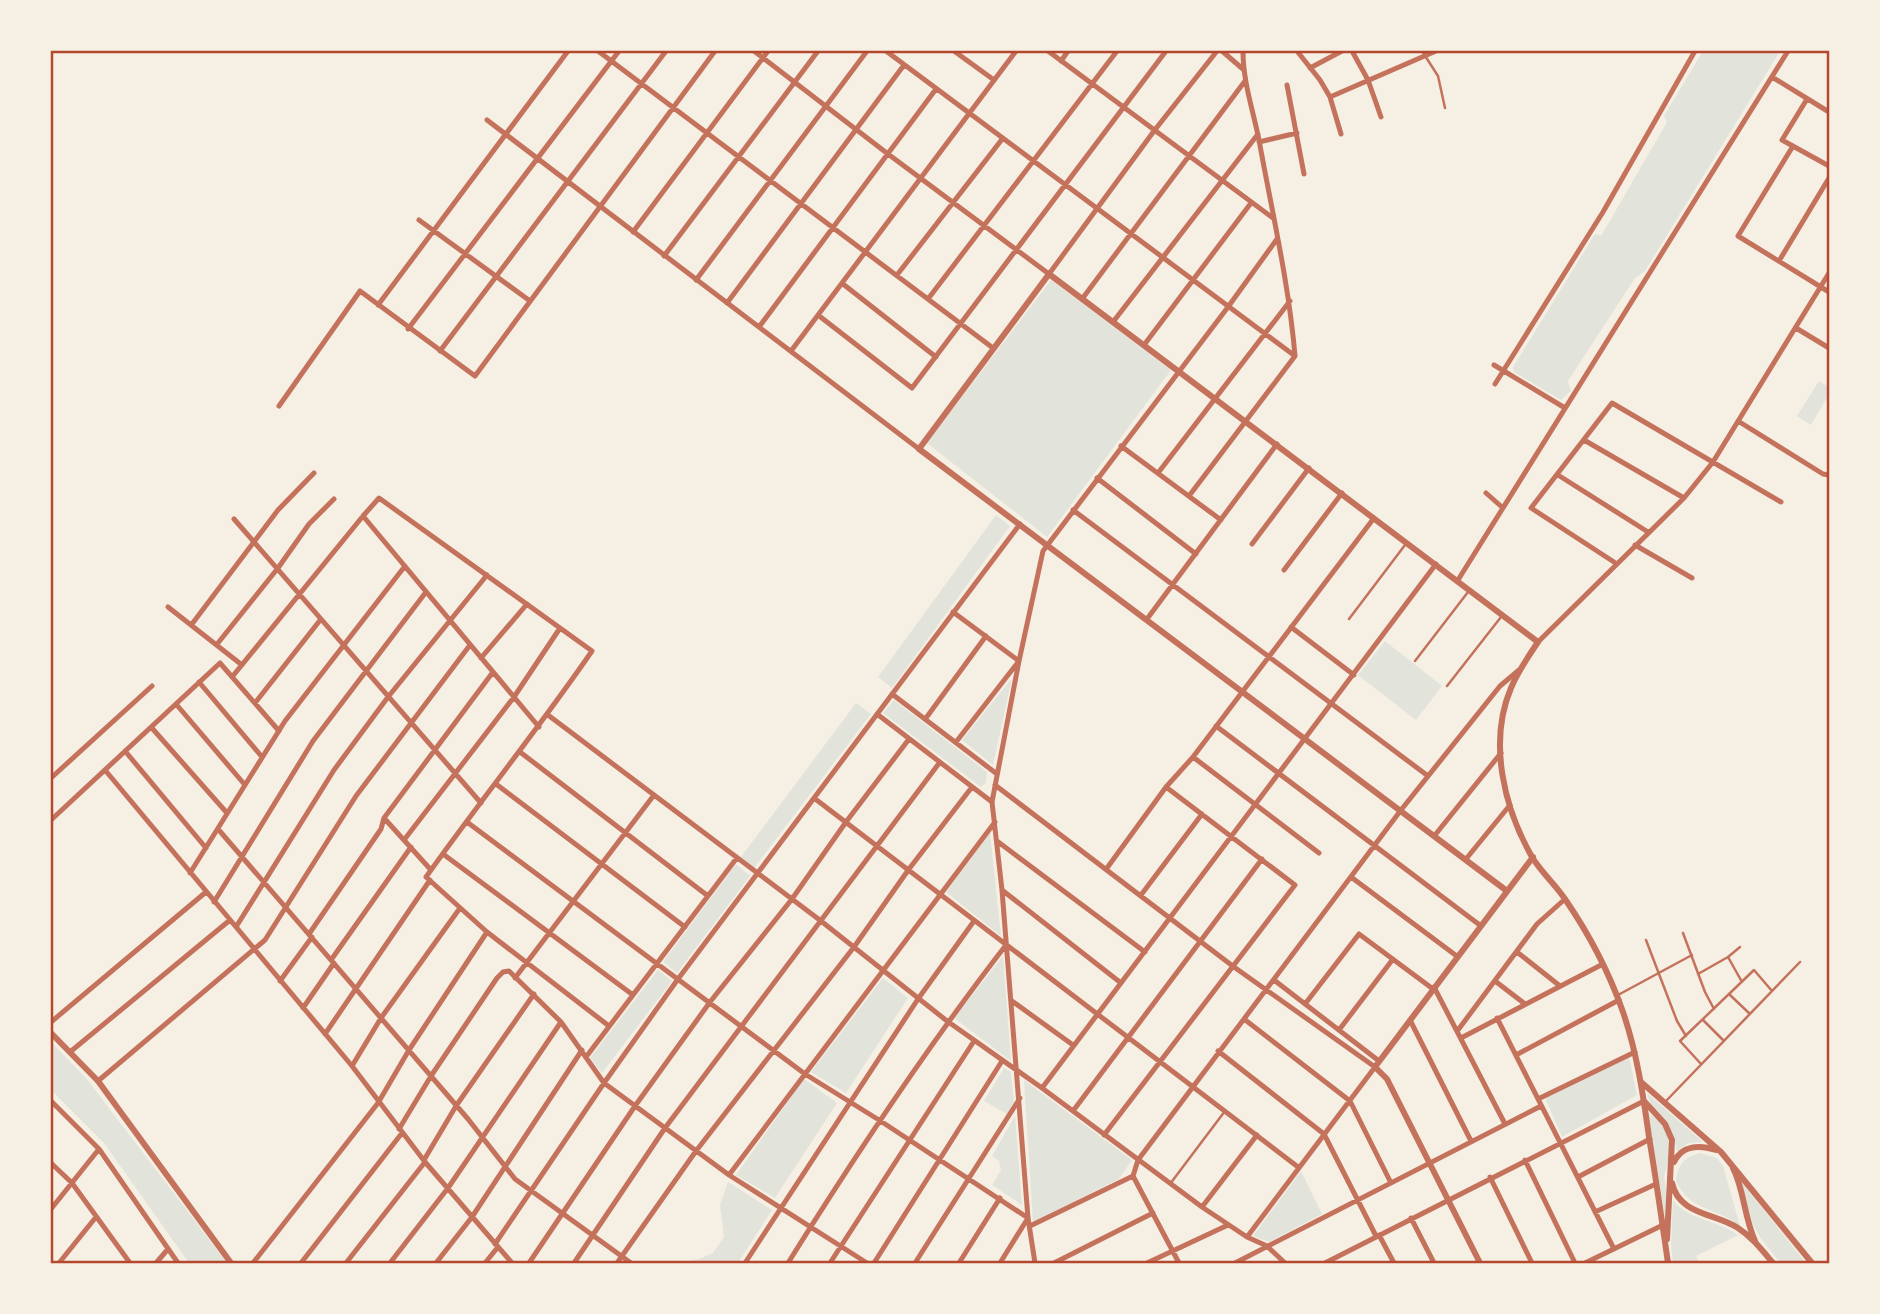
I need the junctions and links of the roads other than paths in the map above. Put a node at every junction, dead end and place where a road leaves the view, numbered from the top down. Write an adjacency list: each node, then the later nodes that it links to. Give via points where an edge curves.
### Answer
1 (568, 51): 55 (street)
2 (598, 51): 27 (street)
3 (619, 51): 27 (street)
4 (666, 51): 37 (street)
5 (715, 51): 44 (street)
6 (754, 51): 26 (street)
7 (768, 51): 26 (street)
8 (818, 51): 36 (street)
9 (867, 51): 43 (street)
10 (886, 51): 29 (street)
11 (954, 51): 33 (street)
12 (1016, 51): 33 (street)
13 (1048, 51): 28 (street)
14 (1068, 51): 28 (street)
15 (1117, 51): 38 (street)
16 (1166, 51): 45 (street)
17 (1220, 51): 31 (street); 52 (street)
18 (1243, 51): 31 (street)
19 (1297, 51): 30 (street)
20 (1342, 51): 30 (street)
21 (1352, 51): 34 (street)
22 (1436, 51): 25 (street)
23 (1695, 51): 125 (street, via 1603,212)
24 (1788, 51): 32 (street)
25 (1423, 54): 34 (street); 46 (lane, via 1438,76)
26 (764, 58): 36 (street); 53 (street)
27 (611, 61): 37 (street); 64 (street)
28 (1061, 61): 38 (street)
29 (904, 65): 40 (street); 51 (street)
30 (1310, 68): 41 (street)
31 (1244, 70): 35 (street)
32 (1772, 77): 42 (street); 129 (street)
33 (994, 80): 48 (street)
34 (1368, 80): 41 (street); 49 (street)
35 (1245, 81): 56 (street); 63 (street)
36 (795, 82): 43 (street); 62 (street)
37 (642, 84): 44 (street); 72 (street)
38 (1092, 84): 45 (street); 65 (street)
39 (1287, 85): 54 (street)
40 (936, 89): 48 (street); 61 (street)
41 (1330, 97): 57 (street)
42 (1807, 99): 47 (street); 60 (street, via 1782,140)
43 (826, 106): 51 (street); 70 (street)
44 (674, 107): 53 (street); 77 (street)
45 (1123, 107): 52 (street); 73 (street)
46 (1445, 108)
47 (1829, 112)
48 (970, 113): 58 (street); 69 (street)
49 (1381, 117)
50 (486, 120): 55 (street)
51 (857, 130): 61 (street); 76 (street)
52 (1154, 131): 63 (street); 78 (street)
53 (707, 132): 62 (street); 84 (street)
54 (1297, 133): 59 (street); 67 (street)
55 (505, 134): 64 (street); 83 (street)
56 (1258, 134): 59 (street); 71 (street)
57 (1342, 134)
58 (1003, 138): 65 (street); 75 (street)
59 (1259, 142): 79 (street)
60 (1793, 146): 66 (street); 92 (street, via 1738,236)
61 (888, 155): 69 (street); 82 (street)
62 (739, 156): 70 (street); 90 (street)
63 (1187, 156): 71 (street); 85 (street)
64 (537, 158): 72 (street); 88 (street)
65 (1033, 160): 73 (street); 81 (street)
66 (1829, 166)
67 (1304, 174)
68 (1829, 178): 92 (street)
69 (922, 179): 75 (street); 89 (street)
70 (770, 180): 76 (street); 97 (street)
71 (1221, 180): 74 (street); 91 (street)
72 (568, 182): 77 (street); 96 (street)
73 (1066, 184): 78 (street); 87 (street)
74 (1251, 202): 79 (street); 98 (street)
75 (953, 203): 81 (street); 95 (street)
76 (802, 204): 82 (street); 106 (street)
77 (600, 206): 84 (street); 105 (street)
78 (1098, 208): 85 (street); 93 (street)
79 (1273, 218): 86 (street)
80 (419, 220): 83 (street)
81 (983, 225): 87 (street); 102 (street)
82 (833, 228): 89 (street); 112 (street)
83 (434, 230): 88 (street); 107 (street)
84 (633, 232): 90 (street)
85 (1131, 233): 91 (street); 103 (street)
86 (1277, 239): 104 (street); 108 (street)
87 (1017, 249): 93 (street); 111 (street)
88 (465, 252): 96 (street); 114 (street)
89 (866, 252): 95 (street); 99 (street)
90 (664, 256): 97 (street)
91 (1163, 257): 98 (street); 110 (street)
92 (1779, 261): 100 (street)
93 (1049, 274): 103 (street); 117 (street)
94 (1829, 274): 100 (street)
95 (897, 275): 102 (street)
96 (497, 277): 105 (street); 119 (street)
97 (696, 280): 106 (street)
98 (1193, 281): 108 (street); 116 (street)
99 (843, 284): 109 (street); 122 (street)
100 (1821, 287): 101 (street); 113 (street)
101 (1829, 292)
102 (928, 299): 111 (street)
103 (1082, 299): 110 (street)
104 (1290, 300): 115 (street); 121 (street)
105 (530, 301): 119 (street, via 475,376)
106 (727, 303): 112 (street)
107 (377, 305): 114 (street); 128 (street, via 360,291)
108 (1228, 307): 115 (street); 124 (street)
109 (818, 315): 120 (street); 122 (street, via 912,388)
110 (1113, 322): 116 (street)
111 (961, 323): 117 (street); 122 (street)
112 (759, 327): 120 (street)
113 (1796, 328): 118 (street); 131 (street)
114 (408, 329): 119 (street)
115 (1264, 333): 121 (street); 127 (street)
116 (1144, 345): 124 (street)
117 (993, 348): 135 (street)
118 (1829, 348)
119 (440, 351)
120 (791, 351): 135 (street)
121 (1295, 356): 130 (street)
122 (936, 357)
123 (1494, 365): 125 (street)
124 (1179, 370): 127 (street); 134 (street)
125 (1504, 371): 126 (street); 129 (street)
126 (1495, 384)
127 (1215, 398): 130 (street); 139 (street)
128 (279, 406)
129 (1565, 408): 149 (street)
130 (1245, 420): 133 (street); 145 (street)
131 (1738, 421): 136 (street); 141 (street)
132 (1584, 440): 136 (street, via 1612,403); 140 (street); 146 (street)
133 (1277, 444): 137 (street); 154 (street)
134 (1121, 446): 139 (street); 142 (street)
135 (919, 449): 155 (street)
136 (1713, 462): 146 (street); 148 (street)
137 (1309, 468): 143 (street); 159 (street)
138 (314, 473): 157 (street)
139 (1158, 473): 145 (street)
140 (1558, 475): 156 (street); 164 (street, via 1531,508)
141 (1829, 475)
142 (1097, 478): 150 (street); 162 (street)
143 (1342, 493): 152 (street); 167 (street)
144 (1486, 493): 149 (street)
145 (1189, 496): 154 (street)
146 (1684, 498): 156 (street)
147 (334, 499): 166 (street, via 309,524)
148 (1782, 502)
149 (1503, 508): 170 (street)
150 (1073, 510): 160 (street); 171 (street)
151 (363, 516): 165 (street); 168 (street, via 380,498); 174 (street)
152 (1374, 518): 158 (street); 184 (street)
153 (234, 519): 157 (street)
154 (1221, 520): 162 (street)
155 (1020, 524): 160 (street); 177 (street)
156 (1648, 532): 161 (street)
157 (254, 541): 166 (street); 183 (street)
158 (1406, 542): 163 (street); 181 (lane)
159 (1252, 544)
160 (1047, 545): 180 (street); 193 (street)
161 (1635, 545): 164 (street); 169 (street)
162 (1196, 554): 171 (street)
163 (1436, 564): 170 (street); 199 (street)
164 (1618, 564): 187 (street)
165 (405, 566): 173 (street); 189 (street)
166 (278, 568): 174 (street); 188 (street)
167 (1284, 570)
168 (487, 575): 175 (street); 182 (street)
169 (1692, 578)
170 (1458, 580): 172 (street)
171 (1173, 584): 180 (street); 191 (street)
172 (1470, 590): 178 (street); 194 (lane)
173 (426, 592): 182 (street); 197 (street)
174 (299, 594): 179 (street); 195 (street)
175 (527, 604): 185 (street); 192 (street)
176 (168, 607): 183 (street)
177 (953, 612): 186 (street); 205 (street)
178 (1503, 614): 187 (street); 203 (lane)
179 (321, 619): 189 (street); 208 (street)
180 (1147, 619): 204 (street)
181 (1349, 619)
182 (451, 621): 190 (street); 206 (street)
183 (192, 624): 188 (street)
184 (1291, 627): 191 (street); 199 (street)
185 (561, 628): 207 (street); 212 (street, via 592,651)
186 (986, 636): 193 (street); 213 (street)
187 (1538, 642): 196 (street)
188 (218, 643): 195 (street)
189 (343, 644): 197 (street); 218 (street)
190 (470, 645): 192 (street); 214 (street)
191 (1268, 657): 204 (street); 210 (street)
192 (481, 658): 198 (street)
193 (1018, 662): 221 (street); 231 (street)
194 (1415, 662)
195 (242, 665): 200 (street)
196 (1521, 667): 225 (street, via 1504,711); 233 (street, via 1500,686)
197 (366, 671): 206 (street); 266 (street, via 313,741)
198 (493, 672): 207 (street); 223 (street)
199 (1354, 675): 210 (street)
200 (232, 677): 201 (street, via 220,663); 208 (street)
201 (198, 682): 209 (street); 226 (street)
202 (152, 686): 234 (street)
203 (1447, 686)
204 (1243, 691): 215 (street); 219 (street)
205 (892, 694): 211 (street); 213 (street)
206 (388, 697): 214 (street); 279 (street, via 334,770)
207 (514, 697): 217 (street); 232 (street)
208 (255, 703): 218 (street)
209 (176, 704): 216 (street); 236 (street)
210 (1332, 704): 219 (street); 233 (street)
211 (877, 714): 220 (street); 241 (street)
212 (548, 715): 217 (street); 240 (street)
213 (926, 718): 221 (street)
214 (411, 723): 223 (street); 290 (street, via 356,796)
215 (1216, 726): 227 (street); 230 (street)
216 (151, 727): 222 (street); 247 (street)
217 (539, 727): 224 (street)
218 (279, 731): 226 (street)
219 (1306, 738): 230 (street); 246 (street)
220 (909, 739): 228 (street); 252 (street)
221 (956, 742): 231 (street)
222 (125, 751): 229 (street); 262 (street)
223 (434, 751): 232 (street); 249 (street)
224 (520, 752): 235 (street); 255 (street)
225 (1501, 753): 245 (street); 256 (street)
226 (262, 757): 236 (street)
227 (1193, 757): 239 (street); 244 (street)
228 (940, 762): 238 (street); 260 (street)
229 (105, 770): 250 (street); 275 (street)
230 (1280, 773): 244 (street); 261 (street)
231 (997, 774): 237 (street)
232 (456, 775): 243 (street); 258 (street)
233 (1428, 776): 246 (street)
234 (51, 778)
235 (496, 783): 243 (street); 271 (street)
236 (245, 785): 247 (street)
237 (995, 785): 242 (street); 272 (street)
238 (972, 787): 242 (street); 273 (street)
239 (1166, 787): 248 (street); 272 (street)
240 (654, 795): 255 (street); 268 (street)
241 (814, 798): 252 (street); 276 (street)
242 (992, 802): 253 (street)
243 (481, 803): 251 (street)
244 (1257, 804): 257 (street); 264 (street)
245 (1510, 805): 267 (street); 270 (street)
246 (1401, 810): 256 (street); 261 (street)
247 (228, 813): 254 (street)
248 (1202, 814): 257 (street); 284 (street)
249 (384, 818): 258 (street); 302 (street)
250 (51, 820)
251 (467, 822): 265 (street); 288 (street)
252 (846, 822): 260 (street); 286 (street)
253 (995, 822): 259 (street); 283 (street)
254 (218, 829): 262 (street); 266 (street)
255 (625, 834): 271 (street); 285 (street)
256 (1435, 835): 270 (street)
257 (1233, 836): 269 (street); 292 (street)
258 (404, 840): 263 (street)
259 (997, 841): 280 (street); 309 (street)
260 (877, 845): 273 (street); 294 (street)
261 (1375, 845): 277 (street); 296 (street)
262 (206, 848): 275 (street)
263 (411, 848): 274 (street); 315 (street)
264 (1320, 852)
265 (443, 854): 274 (street); 301 (street)
266 (242, 856): 279 (street); 289 (street)
267 (1532, 857): 281 (street); 287 (street)
268 (736, 859): 276 (street); 285 (street)
269 (1262, 859): 304 (street); 320 (street, via 1295,885)
270 (1466, 859): 281 (street)
271 (602, 866): 288 (street); 298 (street)
272 (1107, 868): 284 (street)
273 (909, 869): 283 (street); 306 (street)
274 (431, 870): 278 (street, via 426,877)
275 (190, 873): 282 (street)
276 (756, 874): 286 (street); 325 (street)
277 (1351, 877): 312 (street); 326 (street)
278 (430, 880): 291 (street); 333 (street)
279 (264, 882): 290 (street); 297 (street)
280 (1002, 890): 305 (street); 329 (street)
281 (1507, 891): 296 (street)
282 (206, 892): 289 (street); 355 (street)
283 (940, 894): 295 (street); 321 (street)
284 (1141, 895): 292 (street)
285 (708, 896): 298 (street)
286 (792, 899): 294 (street); 342 (street)
287 (1565, 899): 310 (street, via 1537,924); 319 (street)
288 (575, 901): 301 (street); 318 (street)
289 (214, 902): 293 (street)
290 (287, 908): 302 (street); 308 (street)
291 (460, 908): 299 (street); 349 (street)
292 (1170, 919): 304 (street); 309 (street)
293 (230, 920): 297 (street); 373 (street)
294 (821, 921): 306 (street); 358 (street)
295 (974, 921): 305 (street); 340 (street)
296 (1481, 926): 312 (street)
297 (236, 927): 308 (street)
298 (685, 927): 318 (street)
299 (487, 932): 317 (street); 369 (street)
300 (1683, 933): 311 (lane)
301 (549, 934): 317 (street); 337 (street)
302 (311, 936): 315 (street); 327 (street)
303 (1646, 940): 322 (lane)
304 (1200, 941): 320 (street); 364 (street)
305 (1006, 945): 341 (street); 347 (street); 354 (street)
306 (854, 947): 321 (street); 371 (street)
307 (1740, 947): 313 (lane)
308 (254, 949): 327 (street); 385 (street)
309 (1144, 952): 329 (street)
310 (1517, 952): 328 (street); 331 (street)
311 (1692, 955): 322 (lane); 323 (lane)
312 (1458, 957): 332 (street)
313 (1728, 957): 323 (lane); 330 (lane)
314 (1393, 959): 332 (street); 343 (street, via 1359,934); 359 (street)
315 (332, 961): 333 (street); 345 (street)
316 (1800, 962): 335 (lane)
317 (527, 963): 324 (street); 357 (street)
318 (657, 964): 325 (street); 337 (street)
319 (1603, 964): 331 (street); 339 (street)
320 (1234, 967): 334 (street); 377 (street)
321 (883, 971): 340 (street); 383 (street)
322 (1658, 973): 339 (lane); 363 (lane)
323 (1698, 974): 346 (lane)
324 (515, 978): 336 (street); 384 (street, via 509,971 497,978)
325 (678, 979): 342 (street); 386 (street)
326 (1274, 980): 334 (street); 343 (street)
327 (280, 981): 345 (street)
328 (1495, 981): 344 (street); 360 (street)
329 (1121, 982): 347 (street)
330 (1742, 982): 335 (lane, via 1754,970); 338 (lane)
331 (1560, 986): 344 (street)
332 (1434, 988): 352 (street); 360 (street)
333 (357, 990): 349 (street); 362 (street)
334 (1266, 990): 351 (street); 379 (street)
335 (1772, 991): 348 (lane)
336 (534, 993): 356 (street); 398 (street)
337 (633, 995): 357 (street)
338 (1730, 995): 346 (lane); 348 (lane)
339 (1618, 998): 374 (street); 375 (street)
340 (918, 999): 354 (street); 392 (street)
341 (1012, 1001): 368 (street); 382 (street)
342 (710, 1003): 358 (street); 399 (street)
343 (1305, 1004): 359 (street)
344 (1525, 1004): 350 (street)
345 (303, 1008): 362 (street)
346 (1714, 1009): 353 (lane)
347 (1097, 1014): 364 (street); 368 (street)
348 (1750, 1014): 367 (lane)
349 (381, 1018): 369 (street); 381 (street)
350 (1497, 1018): 365 (street); 375 (street)
351 (1244, 1019): 372 (street); 393 (street)
352 (1410, 1020): 379 (street); 412 (street)
353 (1703, 1020): 363 (lane); 367 (lane)
354 (947, 1021): 366 (street); 402 (street)
355 (51, 1022)
356 (561, 1022): 370 (street); 409 (street)
357 (609, 1026): 376 (street)
358 (742, 1026): 371 (street); 404 (street)
359 (1339, 1030): 379 (street)
360 (1458, 1030): 365 (street)
361 (51, 1033): 373 (street)
362 (325, 1034): 381 (street)
363 (1686, 1036): 380 (lane, via 1680,1041)
364 (1129, 1038): 377 (street); 400 (street)
365 (1461, 1038): 403 (street)
366 (974, 1041): 378 (street); 411 (street)
367 (1724, 1041): 380 (lane)
368 (1073, 1045): 389 (street)
369 (409, 1050): 384 (street); 397 (street)
370 (582, 1050): 376 (street); 424 (street)
371 (773, 1051): 383 (street); 415 (street)
372 (1219, 1051): 388 (street); 406 (street)
373 (70, 1052): 385 (street)
374 (1635, 1052): 387 (street); 395 (street)
375 (1516, 1055): 395 (street)
376 (586, 1057): 386 (street)
377 (1161, 1060): 388 (street); 407 (street)
378 (1002, 1061): 382 (street); 417 (street)
379 (1377, 1064): 393 (street); 423 (street)
380 (1701, 1064): 396 (lane)
381 (352, 1066): 397 (street)
382 (1017, 1071): 389 (street); 390 (street)
383 (805, 1074): 392 (street); 427 (street)
384 (431, 1076): 398 (street); 405 (street)
385 (97, 1081): 472 (street)
386 (604, 1083): 399 (street); 438 (street)
387 (1641, 1083): 394 (street); 396 (street)
388 (1193, 1085): 401 (street); 418 (street)
389 (1042, 1088): 400 (street)
390 (1020, 1098): 432 (street); 450 (street)
391 (51, 1101): 414 (street)
392 (851, 1101): 402 (street); 443 (street)
393 (1350, 1101): 406 (street); 433 (street)
394 (1644, 1101): 410 (street); 413 (street); 425 (street, via 1670,1133)
395 (1540, 1102): 403 (street); 413 (street)
396 (1664, 1102): 416 (street)
397 (378, 1103): 405 (street); 473 (street)
398 (456, 1106): 409 (street); 420 (street)
399 (635, 1106): 404 (street); 447 (street)
400 (1073, 1111): 407 (street)
401 (1226, 1111): 408 (street); 435 (lane)
402 (879, 1119): 411 (street); 455 (street)
403 (1505, 1124): 412 (street)
404 (665, 1128): 415 (street); 457 (street)
405 (401, 1131): 420 (street); 474 (street)
406 (1324, 1134): 426 (street); 441 (street)
407 (1104, 1135): 418 (street)
408 (1257, 1135): 426 (street); 442 (street)
409 (481, 1136): 424 (street); 437 (street)
410 (1650, 1139): 431 (street); 436 (street)
411 (910, 1140): 417 (street); 462 (street)
412 (1471, 1141): 423 (street)
413 (1560, 1142): 419 (street); 431 (street)
414 (99, 1149): 434 (street); 463 (street)
415 (696, 1151): 427 (street); 467 (street)
416 (1721, 1152): 421 (street); 425 (street, via 1703,1146 1688,1149 1676,1156)
417 (940, 1159): 432 (street); 488 (street)
418 (1138, 1160): 428 (street); 435 (street)
419 (1525, 1160): 430 (street); 503 (street)
420 (424, 1161): 437 (street); 475 (street)
421 (1729, 1161): 459 (street); 507 (street)
422 (51, 1163): 434 (street)
423 (1429, 1163): 433 (street); 440 (street)
424 (504, 1166): 438 (street); 449 (street)
425 (1672, 1166): 429 (street)
426 (1298, 1167): 458 (street)
427 (729, 1175): 443 (street)
428 (1133, 1175): 446 (street); 454 (street)
429 (1671, 1176): 459 (street, via 1673,1189 1691,1209 1740,1228); 466 (street)
430 (1490, 1177): 440 (street); 502 (street)
431 (1578, 1177): 445 (street)
432 (969, 1178): 439 (street); 489 (street)
433 (1391, 1183): 441 (street)
434 (72, 1184): 444 (street); 448 (street)
435 (1170, 1184): 442 (street)
436 (1656, 1184): 445 (street); 453 (street)
437 (448, 1188): 449 (street); 476 (street)
438 (531, 1193): 447 (street); 460 (street)
439 (1000, 1198): 450 (street); 490 (street)
440 (1448, 1199): 451 (street); 501 (street)
441 (1358, 1201): 456 (street); 461 (street)
442 (1202, 1207): 452 (street)
443 (781, 1208): 455 (street); 484 (street)
444 (51, 1209)
445 (1595, 1212): 464 (street)
446 (1153, 1213): 465 (street); 493 (street)
447 (562, 1214): 457 (street); 480 (street)
448 (96, 1217): 468 (street); 469 (street)
449 (472, 1217): 460 (street); 477 (street)
450 (1028, 1218): 454 (street); 491 (street)
451 (1411, 1219): 456 (street); 500 (street)
452 (1228, 1225): 458 (street); 465 (street)
453 (1662, 1225): 464 (street); 466 (street)
454 (1030, 1226): 492 (street)
455 (810, 1227): 462 (street); 485 (street)
456 (1378, 1236): 498 (street); 499 (street)
457 (592, 1237): 467 (street); 481 (street)
458 (1247, 1237): 461 (street)
459 (1756, 1242): 506 (street)
460 (497, 1246): 478 (street); 479 (street)
461 (1267, 1246): 496 (street); 497 (street)
462 (841, 1247): 486 (street); 487 (street)
463 (168, 1249): 470 (street); 471 (street)
464 (1614, 1249): 504 (street)
465 (1173, 1251): 494 (street); 495 (street)
466 (1667, 1252): 505 (street)
467 (621, 1257): 482 (street); 483 (street)
468 (59, 1263)
469 (130, 1263)
470 (156, 1263)
471 (178, 1263)
472 (231, 1263)
473 (253, 1263)
474 (301, 1263)
475 (346, 1263)
476 (390, 1263)
477 (436, 1263)
478 (485, 1263)
479 (512, 1263)
480 (528, 1263)
481 (574, 1263)
482 (617, 1263)
483 (631, 1263)
484 (745, 1263)
485 (788, 1263)
486 (830, 1263)
487 (867, 1263)
488 (874, 1263)
489 (915, 1263)
490 (959, 1263)
491 (1000, 1263)
492 (1035, 1263)
493 (1054, 1263)
494 (1147, 1263)
495 (1179, 1263)
496 (1235, 1263)
497 (1286, 1263)
498 (1325, 1263)
499 (1394, 1263)
500 (1434, 1263)
501 (1480, 1263)
502 (1532, 1263)
503 (1575, 1263)
504 (1585, 1263)
505 (1668, 1263)
506 (1773, 1263)
507 (1812, 1263)

